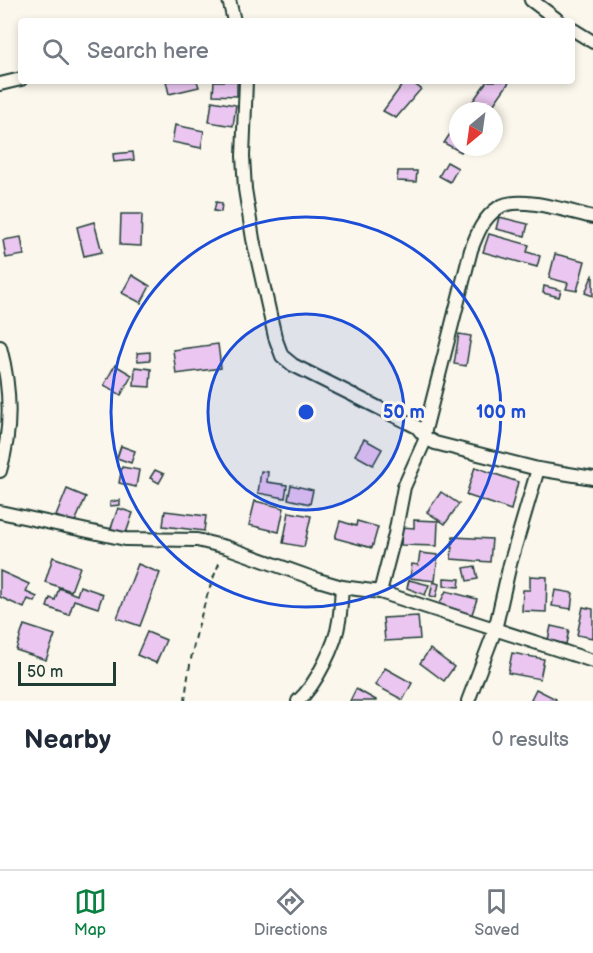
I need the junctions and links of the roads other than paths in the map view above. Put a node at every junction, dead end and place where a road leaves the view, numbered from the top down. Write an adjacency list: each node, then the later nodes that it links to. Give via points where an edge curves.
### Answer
1 (228, 0): 3 (street)
2 (531, 0): 4 (street)
3 (233, 18)
4 (555, 18)
5 (575, 31): 6 (street)
6 (593, 42)
7 (18, 80): 8 (street)
8 (0, 84)
9 (246, 84): 12 (street, via 245,189 272,326 282,356 417,427)
10 (593, 217): 12 (street, via 512,202 498,207 483,223 471,250)
11 (0, 347): 14 (street, via 8,378 9,416)
12 (425, 436): 13 (street, via 435,443); 18 (street, via 404,487)
13 (538, 469): 15 (street); 19 (street)
14 (0, 471)
15 (593, 478)
16 (0, 512): 17 (street, via 125,538 197,540)
17 (342, 587): 18 (street); 21 (street, via 339,623 328,654)
18 (380, 592): 19 (street)
19 (495, 630): 20 (street); 22 (street)
20 (593, 661)
21 (298, 701)
22 (468, 701)

